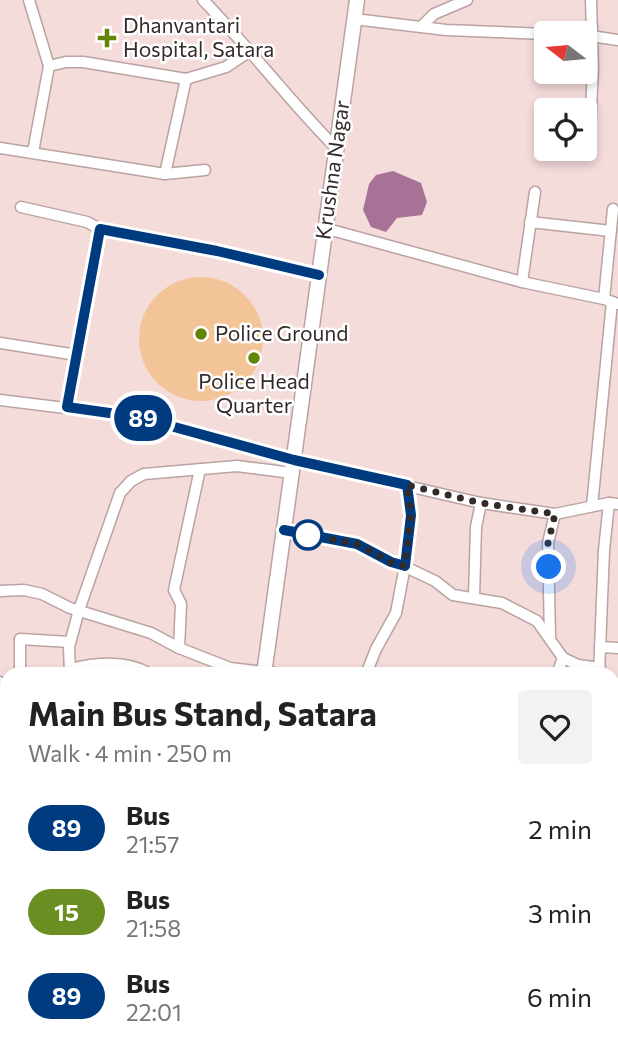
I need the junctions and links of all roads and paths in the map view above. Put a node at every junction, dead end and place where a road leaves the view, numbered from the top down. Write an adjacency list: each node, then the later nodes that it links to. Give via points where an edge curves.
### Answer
1 (29, 0): 13 (street)
2 (203, 0): 12 (street)
3 (356, 0): 6 (main road, Krushna Nagar)
4 (467, 0): 8 (street, via 434,14)
5 (591, 0): 7 (street)
6 (354, 19): 8 (street); 16 (main road, Krushna Nagar)
7 (589, 21)
8 (421, 27): 9 (street)
9 (534, 34)
10 (597, 36): 11 (street)
11 (618, 40)
12 (250, 51): 14 (street, via 226,67); 16 (street)
13 (49, 66): 14 (street, via 83,62); 17 (street)
14 (186, 79): 19 (street)
15 (0, 148): 17 (street)
16 (336, 148): 24 (main road, Krushna Nagar)
17 (33, 152): 19 (street)
18 (205, 170): 19 (street)
19 (165, 174)
20 (535, 192): 23 (street)
21 (21, 207): 25 (street)
22 (613, 209): 26 (street)
23 (530, 222): 26 (street); 28 (street)
24 (324, 228): 27 (main road, Krushna Nagar); 28 (street)
25 (100, 229): 27 (street); 31 (street)
26 (611, 231): 29 (street)
27 (319, 275): 34 (main road, Krushna Nagar)
28 (522, 282): 29 (street)
29 (611, 302): 39 (street)
30 (0, 343): 31 (street)
31 (77, 355): 33 (street)
32 (0, 400): 33 (street)
33 (67, 407): 34 (street, via 138,417)
34 (293, 466): 35 (street); 36 (street); 41 (main road, Krushna Nagar)
35 (200, 469): 45 (street, via 144,474 120,493); 49 (street, via 174,590 181,604)
36 (407, 485): 37 (street); 42 (street, via 411,515)
37 (481, 503): 40 (street); 44 (street)
38 (613, 503): 39 (street); 48 (street, via 604,550)
39 (592, 506): 40 (street)
40 (555, 514): 46 (street, via 548,543)
41 (284, 530): 42 (street, via 357,544); 57 (main road, Krushna Nagar)
42 (405, 566): 44 (street, via 453,595); 58 (street, via 396,613)
43 (0, 591): 45 (street, via 33,592)
44 (474, 597): 46 (street, via 502,603 537,621)
45 (79, 610): 47 (street); 49 (street, via 151,633)
46 (550, 638): 51 (street)
47 (70, 642): 52 (street, via 20,639); 53 (street)
48 (600, 647): 50 (street); 61 (street)
49 (178, 648): 56 (street)
50 (618, 648)
51 (563, 659): 59 (street); 60 (street)
52 (20, 667)
53 (70, 667)
54 (83, 667): 55 (street)
55 (131, 667)
56 (227, 667)
57 (266, 667)
58 (369, 667)
59 (560, 667)
60 (585, 667)
61 (600, 667)

